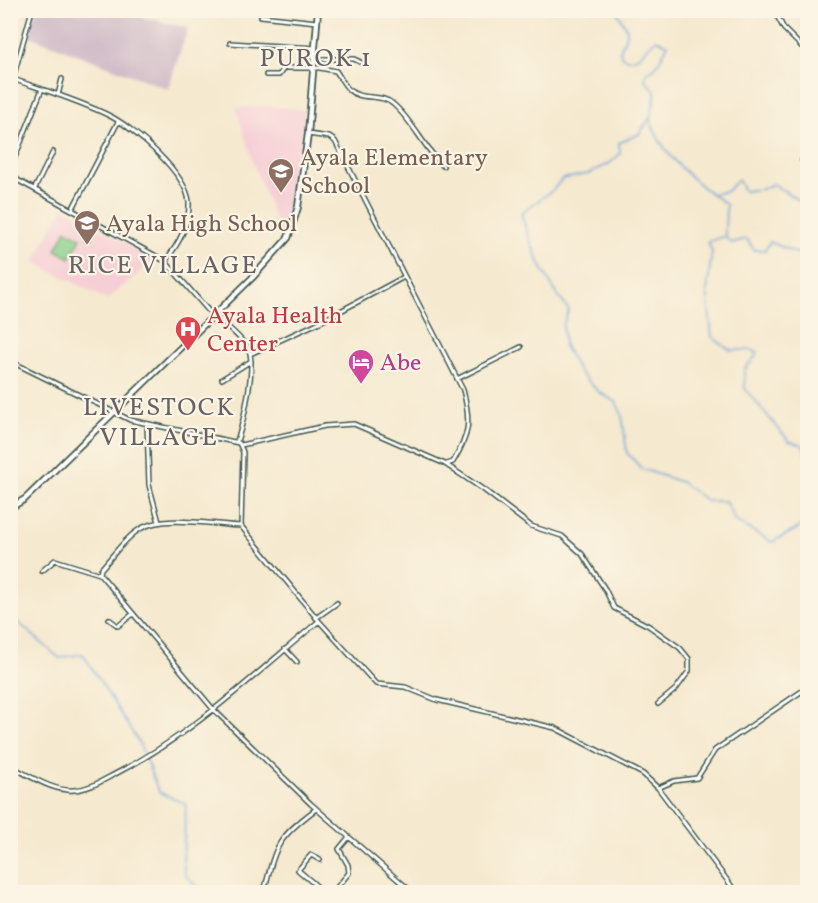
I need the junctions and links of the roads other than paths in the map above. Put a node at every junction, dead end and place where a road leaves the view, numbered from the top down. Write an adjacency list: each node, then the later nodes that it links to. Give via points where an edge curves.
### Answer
1 (32, 10): 13 (street)
2 (318, 10): 5 (street)
3 (774, 10): 8 (street, via 784,29)
4 (261, 16): 5 (street)
5 (317, 22): 7 (street)
6 (230, 43): 7 (street)
7 (315, 48): 9 (street)
8 (807, 53)
9 (314, 59): 10 (street, via 354,59); 11 (street)
10 (362, 63)
11 (313, 68): 12 (street, via 284,68 279,75); 19 (street); 23 (street, via 336,71 348,90 395,105)
12 (266, 75)
13 (12, 79): 15 (street); 16 (street)
14 (62, 79): 17 (street)
15 (10, 89)
16 (42, 89): 17 (street); 24 (street)
17 (58, 95): 18 (street)
18 (118, 122): 29 (street); 30 (street, via 157,153 189,199 184,230)
19 (308, 134): 31 (street, via 335,141); 32 (street, via 298,207 288,238)
20 (54, 152): 27 (street)
21 (807, 159): 22 (street)
22 (802, 160)
23 (443, 166)
24 (10, 170)
25 (10, 176): 26 (street)
26 (17, 179): 27 (street); 28 (street)
27 (35, 188): 29 (street)
28 (10, 190)
29 (73, 208): 30 (street)
30 (165, 261): 32 (street)
31 (405, 277): 34 (street); 37 (street)
32 (214, 315): 34 (street); 39 (street)
33 (521, 347): 37 (street)
34 (250, 354): 36 (street)
35 (10, 361): 39 (street)
36 (251, 361): 38 (street); 41 (street)
37 (457, 378): 43 (street, via 469,414 468,434 453,462)
38 (222, 379)
39 (115, 413): 40 (street); 44 (street)
40 (147, 424): 41 (street); 45 (street, via 149,485)
41 (237, 441): 42 (street)
42 (241, 445): 43 (street, via 349,424); 46 (street)
43 (445, 464): 56 (street, via 531,526 566,539 591,568 614,608 649,626 686,653 689,671)
44 (10, 508)
45 (159, 522): 46 (street); 48 (street, via 141,528 129,538)
46 (241, 526): 52 (street)
47 (42, 571): 48 (street, via 55,560)
48 (100, 574): 50 (street)
49 (337, 603): 52 (street)
50 (133, 614): 51 (street, via 118,626); 57 (street)
51 (109, 619)
52 (317, 620): 53 (street); 59 (street, via 376,684 405,687 445,702 555,728 643,774)
53 (285, 649): 54 (street); 57 (street)
54 (297, 662)
55 (807, 687): 59 (street, via 715,750 697,778)
56 (658, 704)
57 (213, 709): 58 (street, via 168,744 83,789 56,788); 60 (street)
58 (10, 766)
59 (658, 788): 67 (street)
60 (317, 809): 61 (street); 63 (street, via 279,840)
61 (349, 837): 65 (street, via 339,849 349,873); 66 (street)
62 (320, 860): 64 (street, via 311,855 298,870 319,888)
63 (264, 892)
64 (315, 892)
65 (333, 892)
66 (412, 892)
67 (736, 892)

